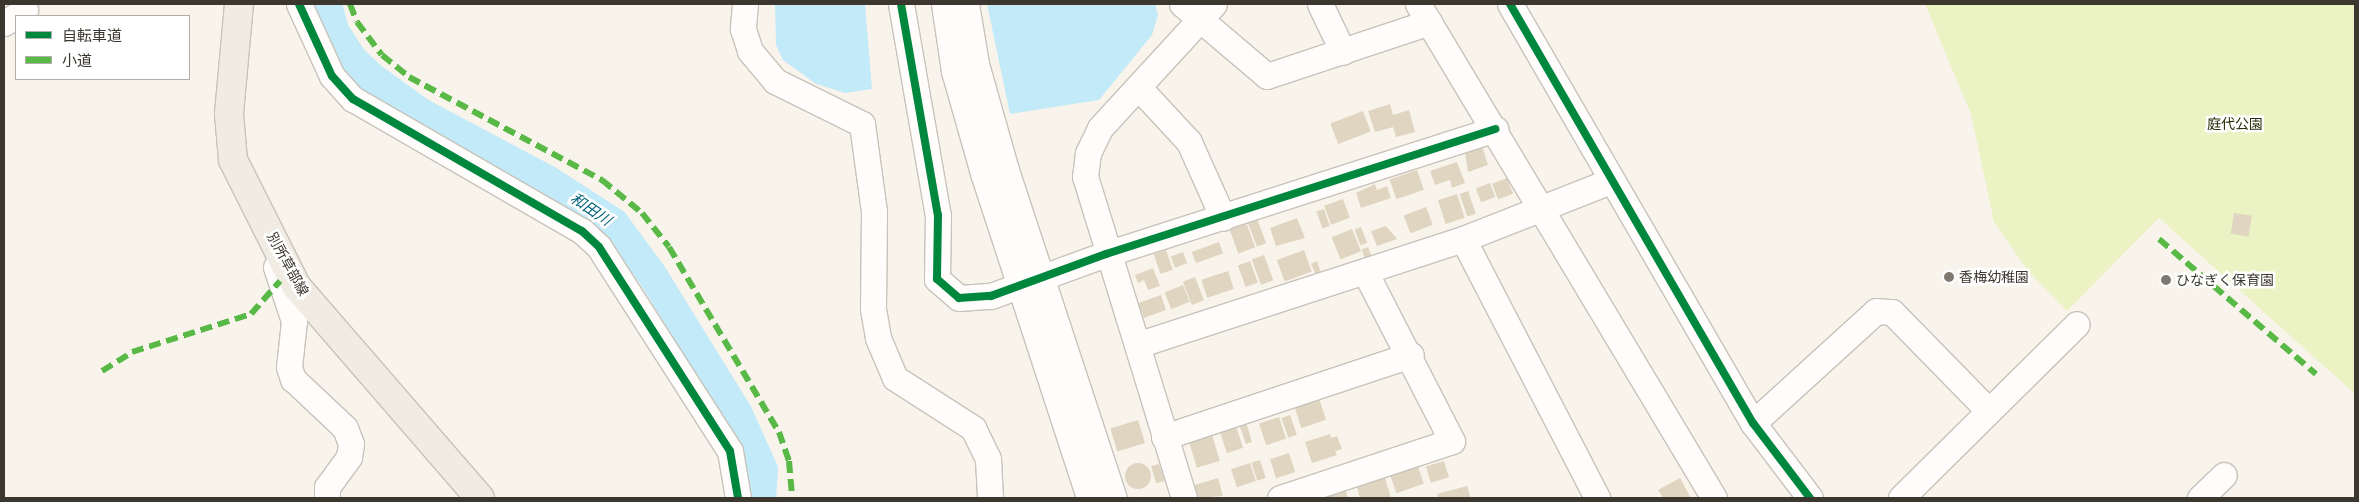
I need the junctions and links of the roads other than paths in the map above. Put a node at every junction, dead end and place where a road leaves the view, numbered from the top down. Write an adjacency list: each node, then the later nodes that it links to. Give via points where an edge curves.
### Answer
1 (239, 4): 23 (main road, 別所草部線, via 229,114 234,160)
2 (298, 4): 35 (street, via 332,76 353,99 582,231 599,247 730,451)
3 (745, 4): 36 (street, via 743,29 750,51 775,81 862,124 874,212 872,310 878,338 895,378 972,428 988,459)
4 (901, 4): 25 (street, via 938,215 937,279 959,298 974,300)
5 (944, 4): 25 (street, via 954,71)
6 (966, 4): 25 (street, via 976,64)
7 (1320, 4): 15 (street)
8 (1510, 4): 18 (street)
9 (1198, 9): 15 (street, via 1267,76); 16 (street)
10 (26, 10): 12 (street)
11 (1423, 13): 15 (street); 17 (street)
12 (18, 15)
13 (15, 16): 14 (street)
14 (4, 23)
15 (1343, 52)
16 (1140, 89): 20 (street, via 1189,142); 22 (street, via 1100,128 1088,153 1087,195)
17 (1495, 129): 19 (street); 20 (street)
18 (1610, 181): 19 (street); 30 (street)
19 (1542, 211): 21 (street); 42 (street)
20 (1222, 218): 22 (street)
21 (1463, 239): 24 (street); 41 (street)
22 (1106, 254): 25 (street); 27 (street)
23 (282, 256): 33 (street, via 275,270 291,303 293,379 345,428 351,444 350,457 327,487); 34 (main road, 別所草部線, via 297,286 365,370)
24 (1365, 272): 27 (street); 28 (street)
25 (1030, 281): 37 (street); 38 (street)
26 (2077, 324): 29 (street)
27 (1140, 344): 31 (street)
28 (1411, 356): 31 (street); 40 (street, via 1452,441)
29 (1987, 409): 30 (street, via 1892,312 1876,311); 44 (street)
30 (1753, 423): 43 (street)
31 (1164, 437): 39 (street)
32 (2224, 475): 45 (street)
33 (326, 498)
34 (480, 498)
35 (738, 498)
36 (990, 498)
37 (1089, 498)
38 (1114, 498)
39 (1184, 498)
40 (1280, 498)
41 (1598, 498)
42 (1714, 498)
43 (1810, 498)
44 (1901, 498)
45 (2200, 498)

